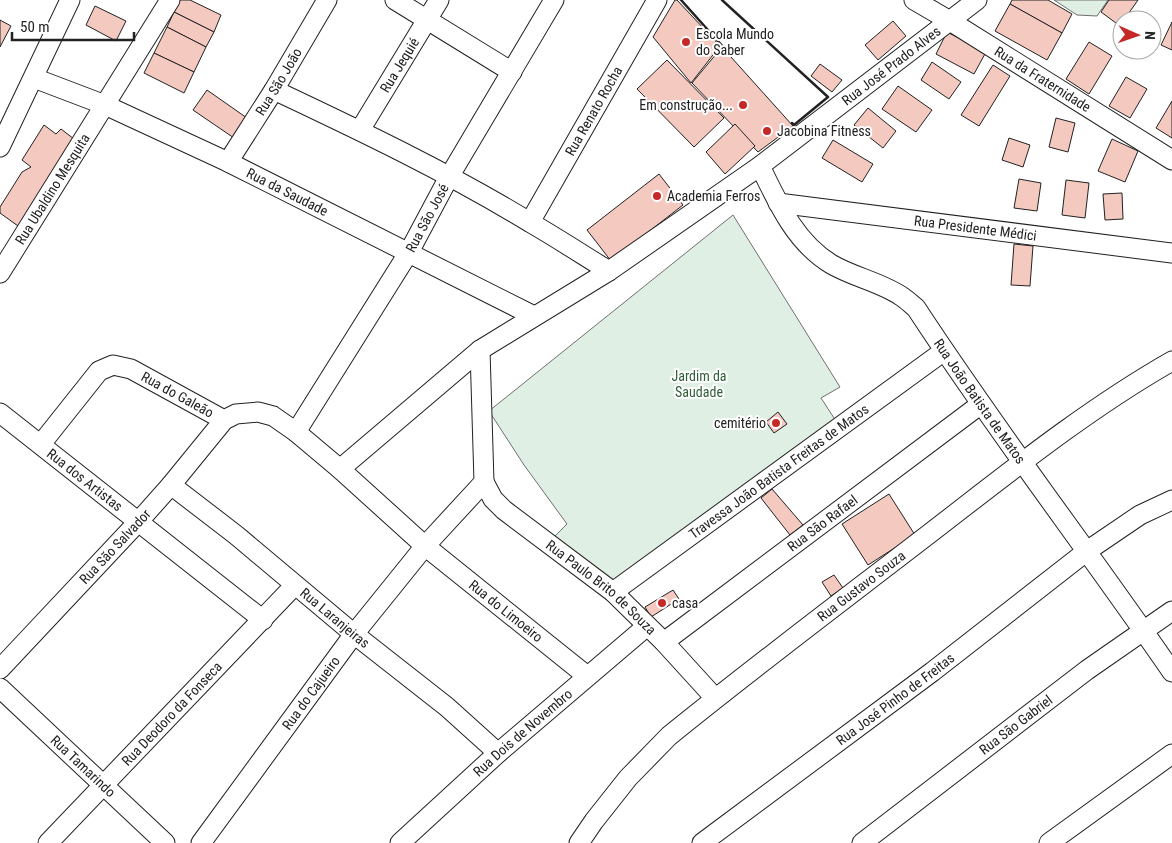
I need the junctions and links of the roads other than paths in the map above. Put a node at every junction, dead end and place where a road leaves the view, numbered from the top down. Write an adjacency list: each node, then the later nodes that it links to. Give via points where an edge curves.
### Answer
1 (170, 0): 15 (street, Rua Ubaldino Mesquita)
2 (327, 0): 14 (street, Rua São João)
3 (395, 0): 10 (street)
4 (439, 0): 10 (street, Rua Jequié)
5 (554, 0): 12 (street, Rua São José)
6 (657, 0): 23 (street, Rua Renato Rocha)
7 (914, 0): 11 (street, Rua da Fraternidade)
8 (977, 0): 11 (street, Rua José Prado Alves)
9 (67, 3): 13 (street)
10 (428, 19): 12 (street); 16 (street, Rua Jequié)
11 (950, 21): 18 (street, Rua da Fraternidade); 20 (street, Rua José Prado Alves)
12 (512, 72): 21 (street, Rua São José)
13 (34, 78): 15 (street, Rua da Saudade); 17 (street)
14 (274, 90): 16 (street); 19 (street, Rua São João)
15 (104, 105): 19 (street, Rua da Saudade); 27 (street, Rua Ubaldino Mesquita)
16 (360, 130): 21 (street)
17 (0, 147)
18 (1172, 160)
19 (228, 162): 24 (street, Rua da Saudade)
20 (760, 166): 22 (street, Rua João Batista de Matos); 26 (street, Rua José Prado Alves)
21 (449, 178): 23 (street); 24 (street, Rua São José)
22 (778, 203): 25 (street, Rua Presidente Médici); 30 (street, Rua João Batista de Matos, via 803,240 832,264 902,296 916,308)
23 (530, 222): 26 (street)
24 (409, 252): 28 (street, Rua da Saudade); 35 (street, Rua São José)
25 (1172, 252)
26 (609, 271): 28 (street)
27 (0, 273)
28 (534, 316): 29 (street)
29 (480, 350): 38 (street); 39 (street)
30 (944, 351): 32 (street, Rua João Batista de Matos); 46 (street, Travessa João Batista Freitas de Matos)
31 (1172, 362): 37 (street, Rua Gustavo Souza, via 1112,398)
32 (981, 404): 37 (street, Rua João Batista de Matos); 52 (street, Rua São Rafael)
33 (0, 413): 36 (street, Rua dos Artistas)
34 (224, 420): 35 (street, via 236,414 258,412 273,416); 36 (street, Rua do Galeão, via 131,369 113,365 99,371); 40 (street, Rua São Salvador)
35 (296, 432): 38 (street)
36 (41, 444): 42 (street, Rua dos Artistas)
37 (1023, 462): 44 (street, Rua João Batista de Matos); 57 (street, Rua Gustavo Souza)
38 (340, 469): 43 (street)
39 (484, 482): 43 (street, Rua do Cajueiro); 46 (street, Rua Paulo Brito de Souza, via 493,499 504,510)
40 (171, 485): 42 (street, Rua São Salvador); 45 (street, Rua Laranjeiras)
41 (1172, 500): 44 (street, Rua José Pinho de Freitas, via 1140,515)
42 (139, 521): 48 (street, Rua dos Artistas); 53 (street, Rua São Salvador)
43 (425, 546): 51 (street, Rua do Cajueiro); 55 (street, Rua do Limoeiro)
44 (1087, 551): 50 (street, Rua João Batista de Matos); 66 (street, Rua José Pinho de Freitas, via 932,672)
45 (295, 585): 48 (street, Rua Deodoro da Fonseca); 51 (street, Rua Laranjeiras)
46 (613, 592): 49 (street, Rua Paulo Brito de Souza)
47 (1172, 611): 50 (street, Rua São Gabriel)
48 (263, 620): 60 (street, Rua Deodoro da Fonseca)
49 (647, 626): 52 (street, Rua Paulo Brito de Souza); 55 (street, Rua Dois de Novembro)
50 (1143, 630): 54 (street, Rua João Batista de Matos); 67 (street, Rua São Gabriel)
51 (354, 634): 58 (street, Rua Laranjeiras, via 447,707); 64 (street, Rua do Cajueiro)
52 (664, 642): 57 (street, Rua Paulo Brito de Souza)
53 (0, 669)
54 (1172, 672)
55 (587, 676): 58 (street, Rua Dois de Novembro)
56 (0, 688): 60 (street, Rua Tamarindo)
57 (715, 698): 65 (street, Rua Gustavo Souza, via 669,736 628,778)
58 (498, 753): 61 (street, Rua Dois de Novembro)
59 (1172, 754): 68 (street)
60 (103, 786): 62 (street, Rua Deodoro da Fonseca); 63 (street, Rua Tamarindo)
61 (407, 841)
62 (48, 843)
63 (165, 843)
64 (201, 843)
65 (579, 843)
66 (702, 843)
67 (862, 843)
68 (1049, 843)

